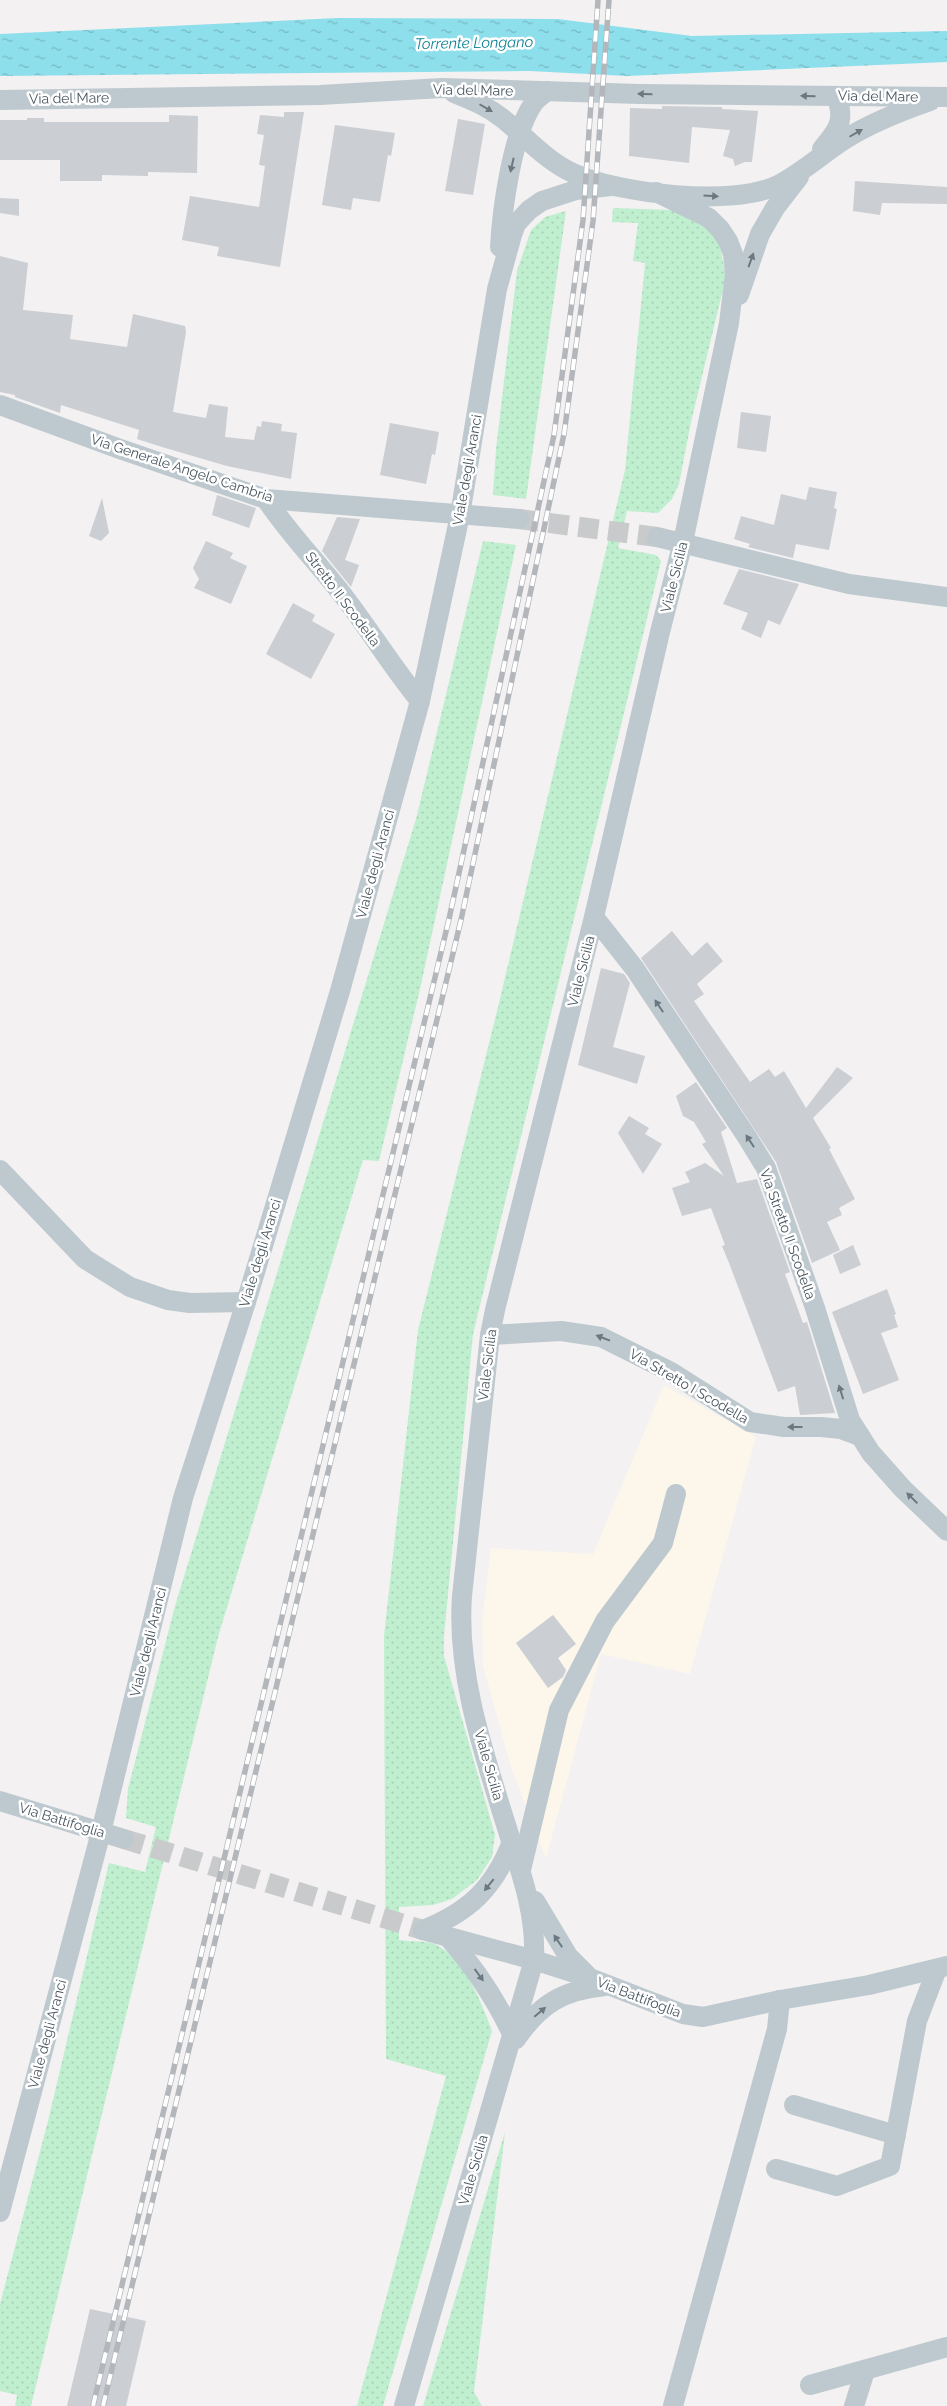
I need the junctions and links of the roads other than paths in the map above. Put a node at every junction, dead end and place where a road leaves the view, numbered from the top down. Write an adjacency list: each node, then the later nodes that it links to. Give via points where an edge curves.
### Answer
1 (442, 88): 2 (street, Via del Mare); 5 (street, Via del Mare, via 320,95); 6 (street, one-way to 6, via 488,108)
2 (547, 91): 3 (street, Via del Mare, one-way to 2); 6 (street, via 532,106)
3 (836, 96): 4 (street, Via del Mare); 7 (street, via 842,116 838,127)
4 (946, 97): 7 (street, one-way to 4, via 845,139 870,125)
5 (0, 100)
6 (520, 134): 8 (street, via 559,166); 10 (street, one-way to 10, via 500,232)
7 (803, 171): 9 (street, one-way to 7, via 724,197 750,195 776,186); 11 (street, one-way to 7, via 760,234)
8 (611, 186): 9 (street); 10 (street, via 576,190 542,201 529,210 516,224)
9 (656, 192): 11 (street, via 709,218 728,240 734,274)
10 (497, 289): 14 (street, Viale degli Aranci)
11 (729, 322): 17 (street, Viale Sicilia)
12 (0, 405): 13 (street, Via Generale Angelo Cambria)
13 (266, 499): 14 (street, Via Generale Angelo Cambria); 19 (street, Stretto II Scodella, via 280,521 344,597)
14 (460, 516): 15 (street, Via Generale Angelo Cambria); 19 (street, Viale degli Aranci)
15 (519, 519)
16 (657, 537): 17 (street)
17 (683, 542): 18 (street, via 849,584); 20 (street, Viale Sicilia)
18 (947, 597)
19 (420, 701): 22 (street, Viale degli Aranci, via 340,990)
20 (594, 917): 23 (street, Viale Sicilia); 24 (street, Via Stretto II Scodella, one-way to 20, via 850,1420 809,1290 762,1161 635,969)
21 (0, 1170): 22 (street, via 85,1259 130,1287 168,1300 190,1303)
22 (246, 1302): 28 (street, Viale degli Aranci, via 183,1498)
23 (490, 1335): 24 (street, Via Stretto I Scodella, one-way to 23, via 821,1427 784,1427 750,1422 671,1372 601,1337 560,1330); 30 (street, Viale Sicilia, via 460,1627 465,1675)
24 (860, 1436): 26 (street, Via Stretto II Scodella, one-way to 24, via 903,1489)
25 (676, 1494): 31 (street, via 663,1543 605,1621 559,1710)
26 (947, 1531)
27 (0, 1801): 28 (street, Via Battifoglia)
28 (101, 1832): 29 (street, Via Battifoglia); 42 (street, Viale degli Aranci)
29 (124, 1839)
30 (512, 1842): 31 (street, Viale Sicilia); 32 (street, Via Battifoglia, one-way to 32, via 500,1868 478,1897 443,1922 423,1930)
31 (524, 1878): 33 (street, Viale Sicilia, via 535,1939); 35 (street, one-way to 31, via 568,1956)
32 (448, 1937): 33 (street, Via Battifoglia); 38 (street, one-way to 38, via 488,1988)
33 (534, 1960): 35 (street, Via Battifoglia); 38 (street, Viale Sicilia)
34 (942, 1968): 37 (street, Via Battifoglia); 40 (street, via 917,2021)
35 (590, 1978): 36 (street, Via Battifoglia)
36 (610, 1986): 37 (street, Via Battifoglia, via 683,2014 703,2017); 38 (street, one-way to 36, via 525,2025 557,1999 580,1989)
37 (780, 2000): 47 (street, via 777,2029)
38 (511, 2042): 46 (street, Viale Sicilia)
39 (794, 2105): 40 (street)
40 (896, 2135): 41 (street, via 890,2166 837,2186)
41 (776, 2169)
42 (0, 2212)
43 (947, 2347): 44 (street)
44 (865, 2370): 45 (street); 48 (street)
45 (810, 2385)
46 (404, 2406)
47 (673, 2406)
48 (854, 2406)

